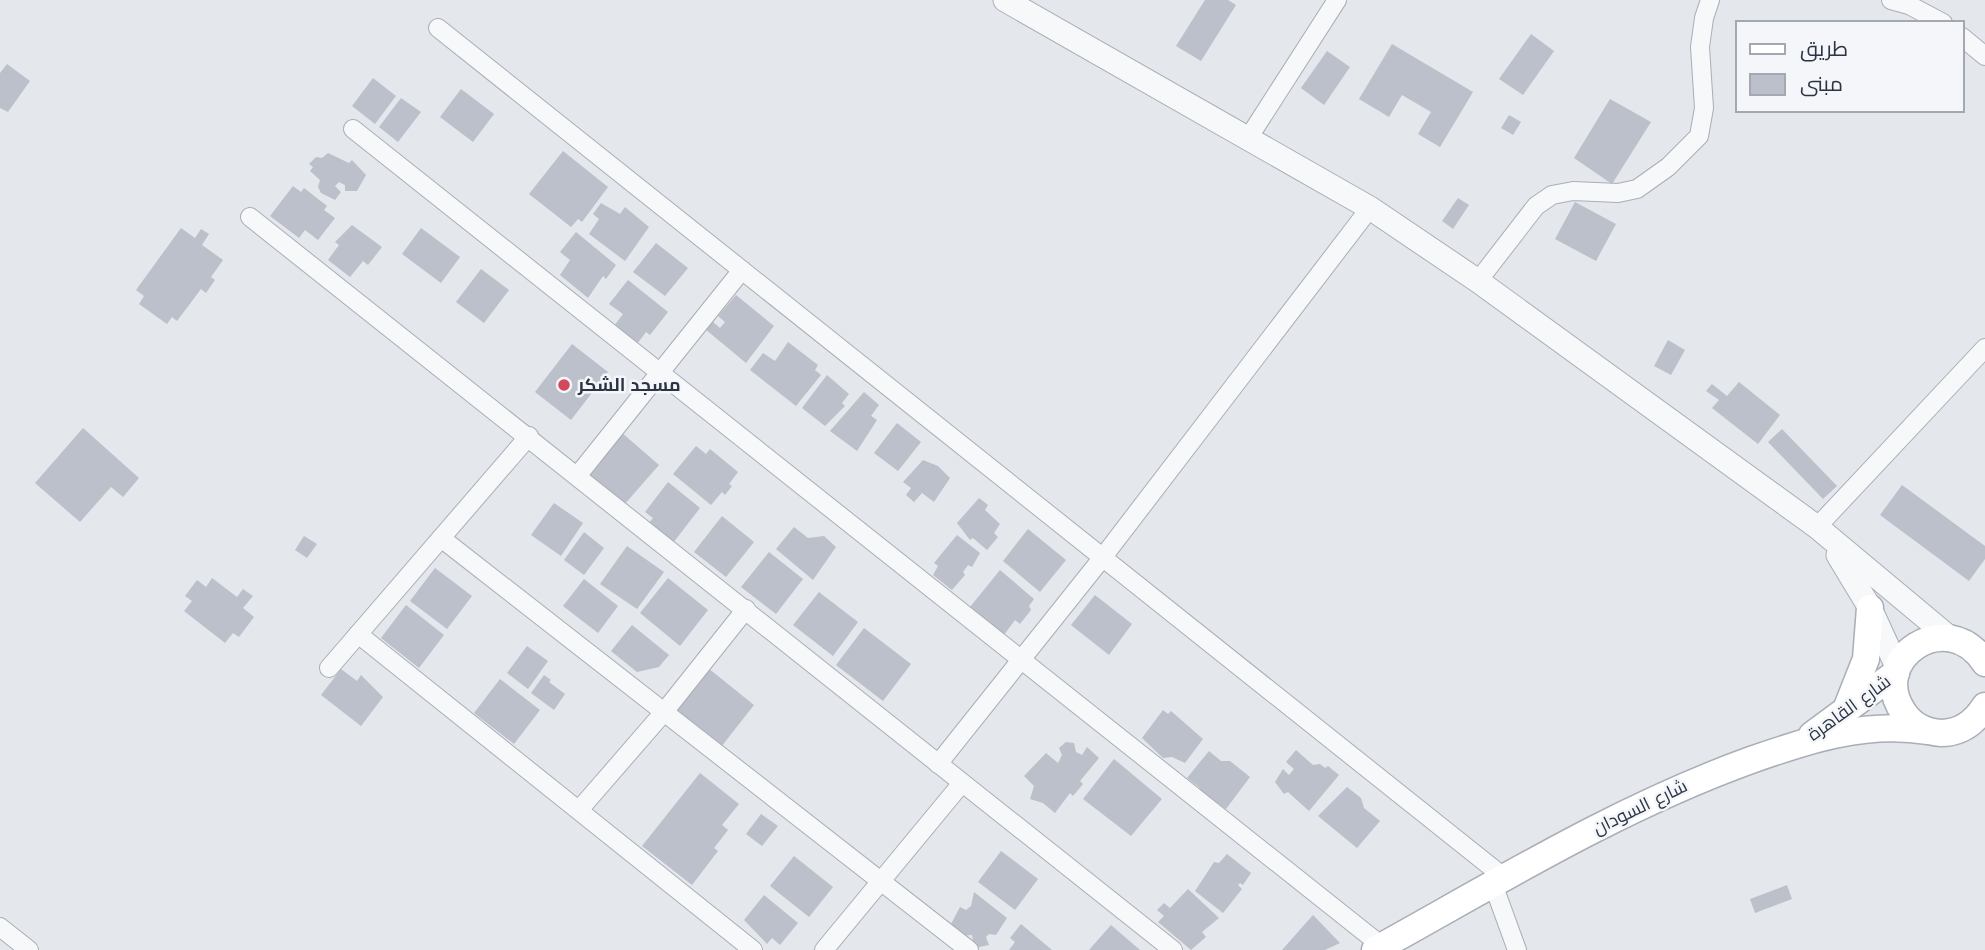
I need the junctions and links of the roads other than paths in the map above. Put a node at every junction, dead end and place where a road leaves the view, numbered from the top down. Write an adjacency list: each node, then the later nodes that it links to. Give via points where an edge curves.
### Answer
1 (1005, 0): 10 (street)
2 (1337, 0): 10 (street)
3 (1710, 0): 14 (street, via 1700,47 1704,108 1699,136 1637,189 1552,195 1536,206)
4 (1891, 0): 5 (street)
5 (1938, 21)
6 (438, 28): 13 (street)
7 (1964, 39): 8 (street)
8 (1985, 56)
9 (353, 129): 16 (street)
10 (1249, 137): 11 (street)
11 (1370, 208): 14 (street); 21 (street)
12 (250, 217): 17 (street)
13 (742, 270): 16 (street); 21 (street)
14 (1478, 281): 19 (street)
15 (1985, 348): 19 (street)
16 (658, 372): 18 (street); 26 (street)
17 (529, 436): 18 (street); 20 (street)
18 (578, 475): 23 (street)
19 (1817, 527): 22 (street); 25 (street)
20 (441, 538): 24 (street); 32 (street)
21 (1102, 557): 26 (street); 40 (street)
22 (1870, 608): 29 (street); 31 (main road, via 1866,659)
23 (746, 609): 32 (street); 36 (street)
24 (358, 634): 28 (street); 38 (street)
25 (1950, 638): 27 (main road, via 1970,646); 29 (main road, شارع القاهرة, via 1918,644)
26 (1020, 659): 36 (street); 42 (street)
27 (1985, 663)
28 (329, 668)
29 (1897, 671): 31 (main road, شارع القاهرة); 34 (main road, via 1900,708)
30 (1985, 706): 33 (main road)
31 (1845, 710): 35 (main road, شارع القاهرة)
32 (664, 712): 38 (street); 39 (street)
33 (1973, 729): 34 (main road, شارع السودان)
34 (1927, 731): 35 (main road, شارع السودان, via 1875,728)
35 (1802, 742): 40 (main road, شارع السودان, via 1631,809)
36 (938, 764): 37 (street)
37 (962, 783): 39 (street); 47 (street)
38 (579, 810): 44 (street)
39 (881, 881): 45 (street); 46 (street)
40 (1499, 881): 42 (main road, شارع السودان); 48 (street)
41 (0, 927): 43 (street)
42 (1378, 948)
43 (29, 950)
44 (754, 950)
45 (824, 950)
46 (969, 950)
47 (1173, 950)
48 (1517, 950)

